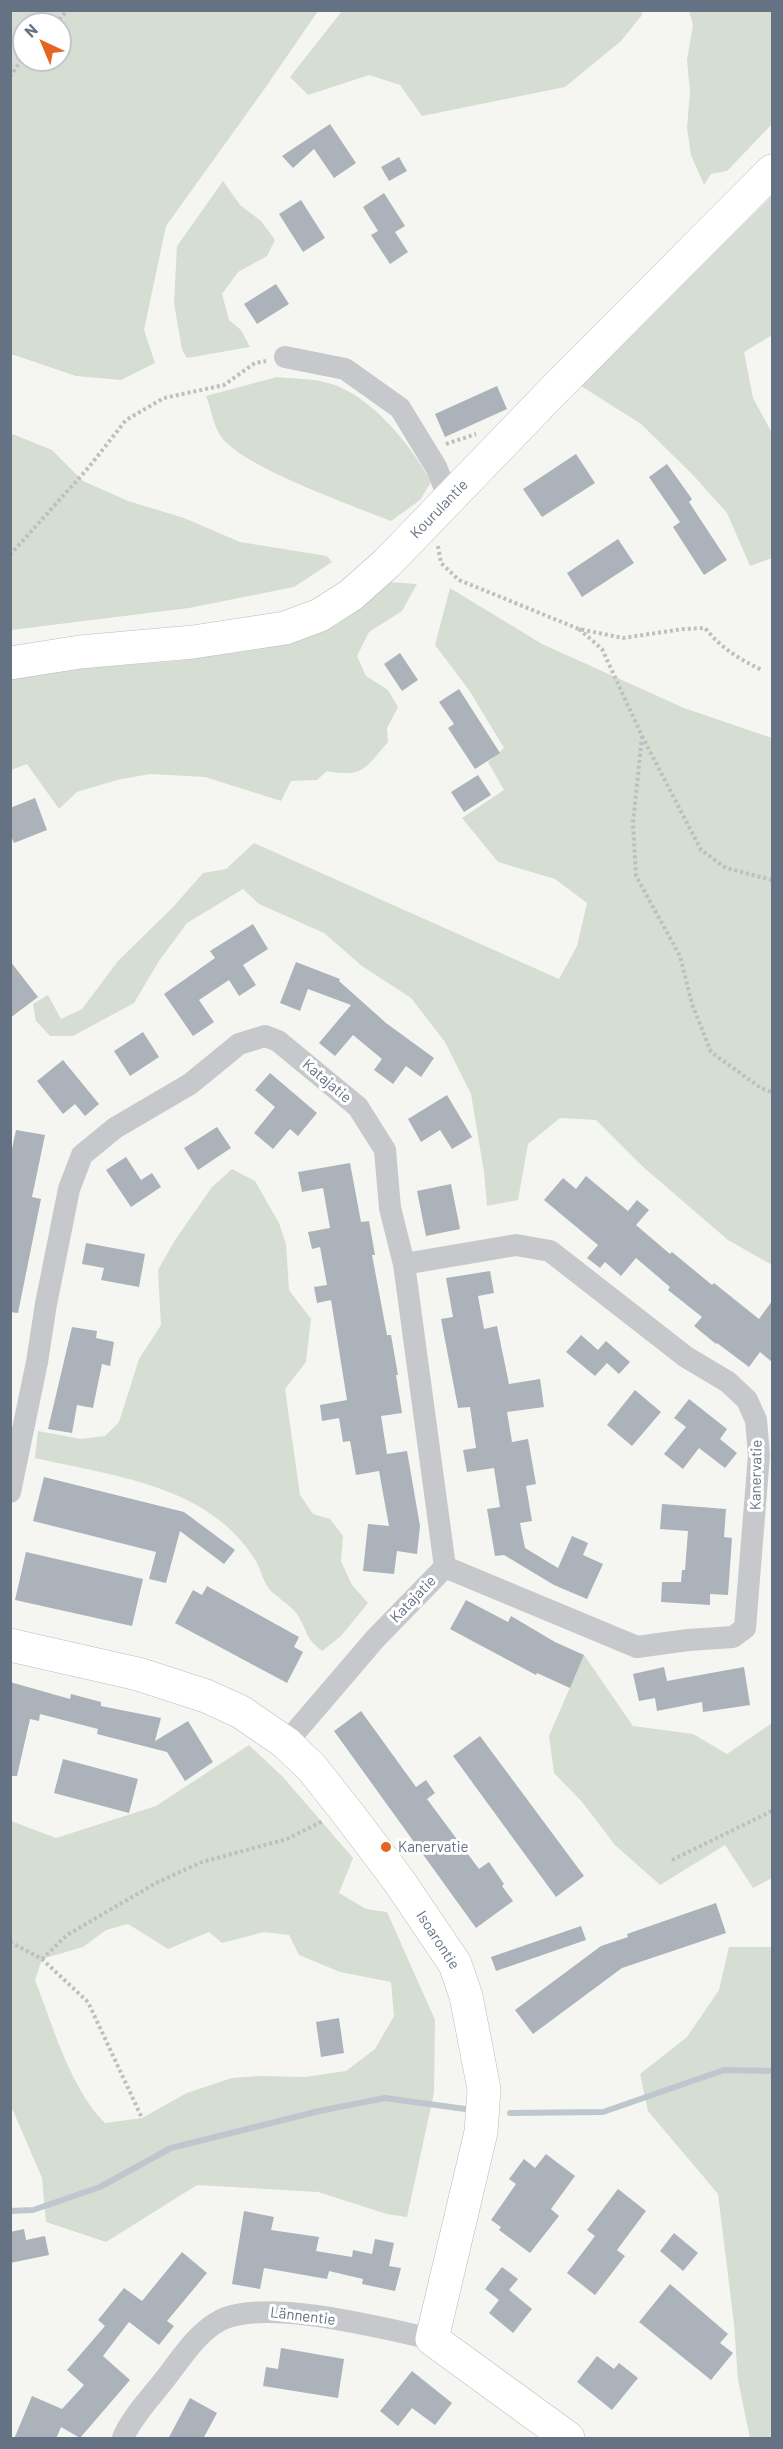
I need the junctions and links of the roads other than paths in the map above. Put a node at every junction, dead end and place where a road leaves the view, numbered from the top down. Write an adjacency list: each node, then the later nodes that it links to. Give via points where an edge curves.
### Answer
1 (772, 171): 3 (street, Kourulantie)
2 (285, 357): 3 (street, via 345,369 400,408 436,467)
3 (449, 498): 4 (street, Kourulantie, via 387,563 351,595 320,615 285,628)
4 (10, 663)
5 (404, 1264): 6 (street, Katajatie, via 390,1208 385,1150 358,1107 278,1041 265,1036 239,1044 190,1084 115,1128 82,1155 69,1189); 7 (street, Katajatie); 7 (street, Kanervatie, via 516,1245 550,1251 686,1357 728,1382 747,1400 756,1420 759,1455 745,1628 734,1637 637,1647)
6 (10, 1492)
7 (445, 1567): 9 (street, Katajatie, via 375,1639)
8 (10, 1645): 9 (street, Isoarontie, via 138,1674 206,1696 241,1712)
9 (286, 1743): 10 (street, Isoarontie, via 312,1768 399,1881 455,1964 466,1995 484,2089 481,2132)
10 (432, 2339): 11 (street, Lännentie, via 274,2311 246,2312 221,2320 198,2338); 12 (street)
11 (123, 2439)
12 (568, 2439)

